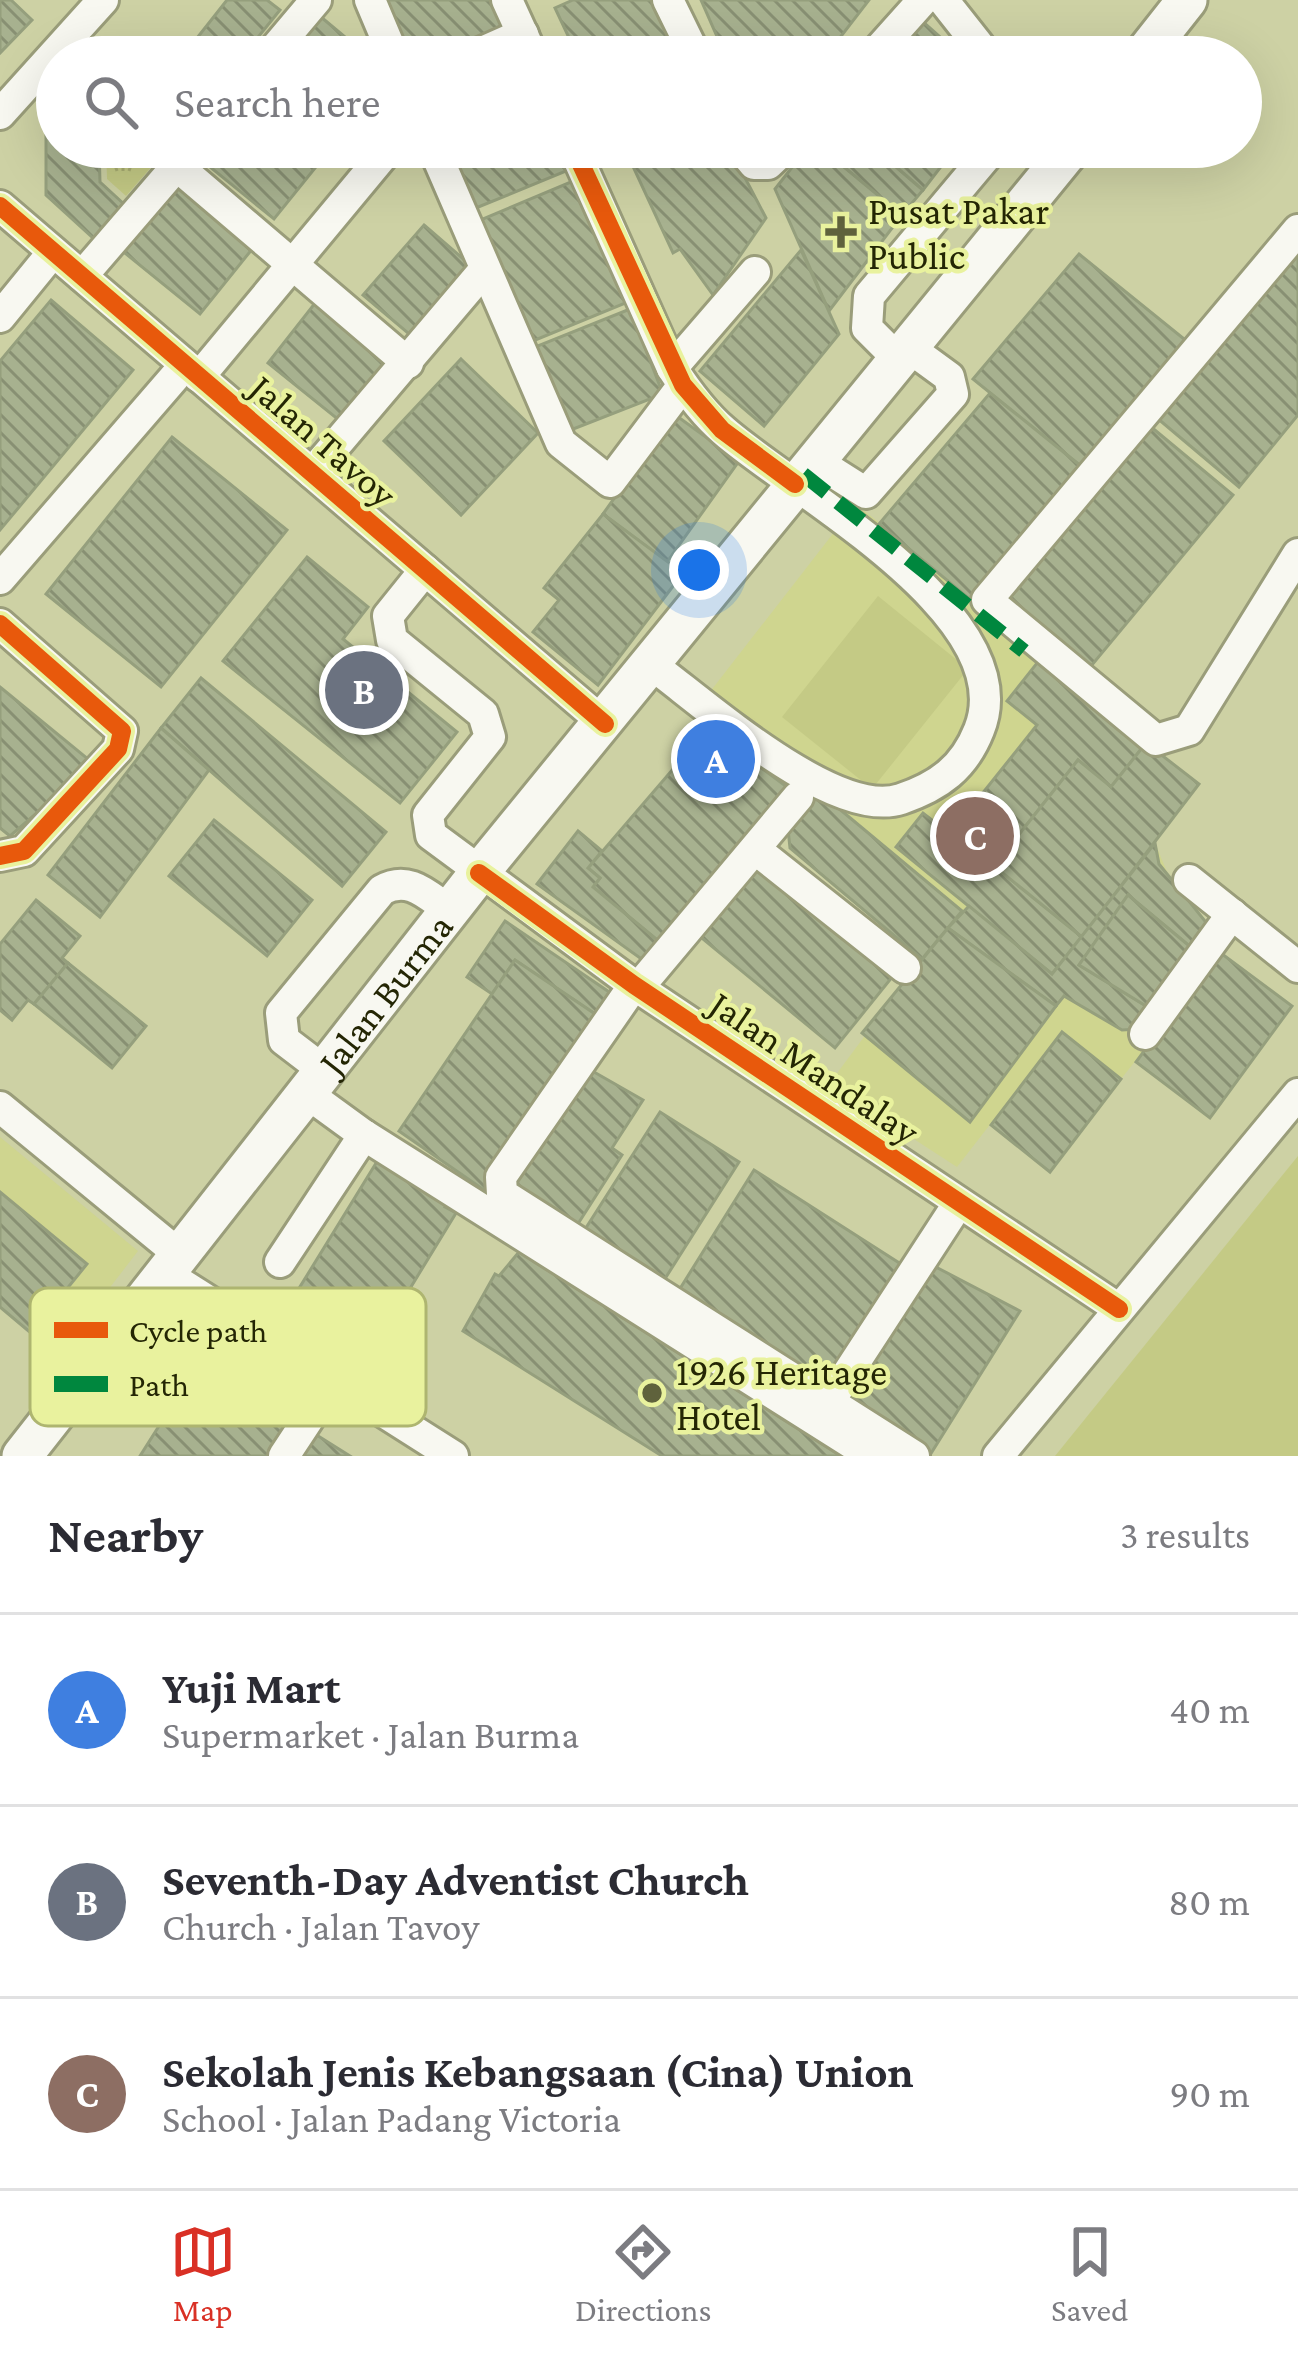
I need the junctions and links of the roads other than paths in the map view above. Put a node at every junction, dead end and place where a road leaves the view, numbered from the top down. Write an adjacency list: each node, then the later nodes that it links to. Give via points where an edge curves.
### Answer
1 (103, 0): 9 (street)
2 (316, 0): 10 (street)
3 (370, 0): 11 (street)
4 (507, 0): 12 (street)
5 (668, 0): 13 (street)
6 (923, 0): 14 (street)
7 (943, 0): 15 (street)
8 (1187, 0): 16 (main road)
9 (70, 36)
10 (286, 36)
11 (385, 36)
12 (523, 36)
13 (686, 36)
14 (891, 36)
15 (971, 36)
16 (1159, 36)
17 (36, 74): 18 (street)
18 (0, 114)
19 (175, 168): 32 (street)
20 (196, 168): 29 (street)
21 (373, 168): 29 (street)
22 (442, 168): 30 (street)
23 (583, 168): 37 (street)
24 (976, 168): 34 (street, via 869,296 867,328)
25 (1050, 168): 34 (main road, Jalan Burma)
26 (0, 206): 28 (street, Jalan Tavoy)
27 (1298, 230): 40 (street, via 987,600 1156,740 1171,738 1189,730)
28 (53, 252): 32 (street, Jalan Tavoy); 33 (street)
29 (294, 263): 35 (street); 36 (street)
30 (485, 269): 35 (street); 37 (street, via 561,443 610,482)
31 (755, 272): 37 (street)
32 (82, 276): 36 (street, Jalan Tavoy)
33 (0, 317)
34 (903, 353): 38 (main road, Jalan Burma); 38 (street, via 949,377 953,394 866,493)
35 (408, 363): 39 (street)
36 (192, 371): 39 (street, Jalan Tavoy); 42 (street)
37 (678, 377): 38 (street, via 722,430)
38 (804, 472): 44 (main road, Jalan Burma); 44 (street, via 942,604 978,654 988,708 970,754 920,793 889,803 848,796 815,782)
39 (312, 473): 41 (street, Jalan Tavoy)
40 (1298, 554)
41 (425, 570): 45 (street, Jalan Tavoy); 49 (street, Jalan Mandalay, via 388,616 388,628 489,724 490,737 428,815 431,835)
42 (0, 579)
43 (0, 624): 48 (street, via 122,731 118,749 24,850)
44 (652, 665): 45 (main road, Jalan Burma)
45 (605, 724): 49 (main road, Jalan Burma)
46 (799, 797): 47 (street)
47 (754, 849): 54 (street); 55 (street)
48 (0, 856)
49 (479, 873): 51 (main road, Jalan Burma); 55 (street, Jalan Mandalay)
50 (1189, 880): 52 (street)
51 (449, 910): 57 (main road, Jalan Burma); 57 (street, via 395,882 280,1013 284,1040)
52 (1232, 914): 53 (street); 56 (street)
53 (1298, 967)
54 (905, 968)
55 (636, 986): 61 (street, Jalan Mandalay); 67 (street, via 501,1177 502,1194)
56 (1145, 1034)
57 (314, 1081): 60 (street); 63 (main road, Jalan Burma)
58 (1298, 1094): 66 (street)
59 (0, 1107): 63 (street)
60 (364, 1135): 62 (street); 74 (street)
61 (958, 1204): 66 (street, Jalan Mandalay); 67 (street)
62 (280, 1262)
63 (173, 1264): 64 (main road, Jalan Burma); 65 (street)
64 (154, 1288)
65 (206, 1288)
66 (1119, 1309): 76 (street)
67 (829, 1402): 75 (street)
68 (46, 1426): 71 (main road, Jalan Burma)
69 (304, 1426): 72 (street)
70 (406, 1426): 73 (street)
71 (22, 1456)
72 (284, 1456)
73 (453, 1456)
74 (872, 1456)
75 (914, 1456)
76 (998, 1456)

